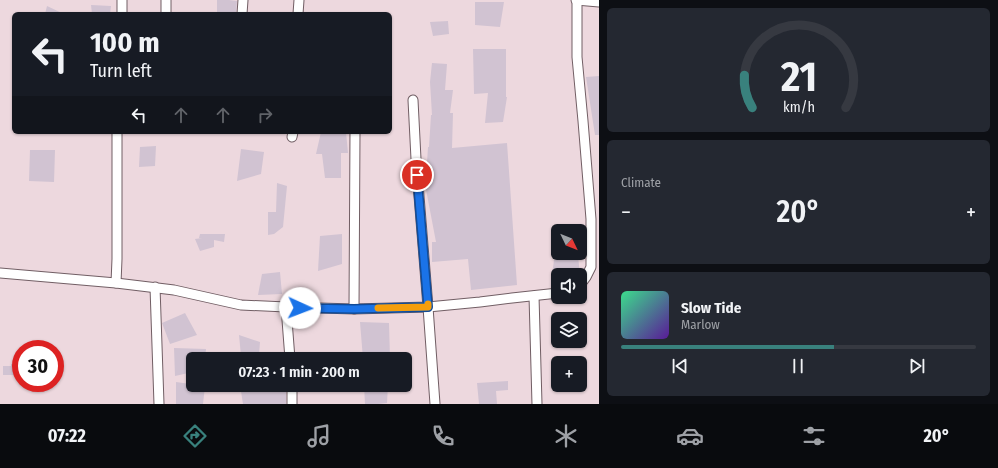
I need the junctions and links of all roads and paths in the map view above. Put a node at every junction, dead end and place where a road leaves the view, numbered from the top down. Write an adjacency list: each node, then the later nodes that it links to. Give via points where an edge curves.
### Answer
1 (122, 0): 7 (street)
2 (166, 0): 8 (street)
3 (242, 0): 9 (street)
4 (299, 0): 10 (street)
5 (576, 0): 6 (street); 15 (street, via 576,57 591,219 591,267)
6 (599, 2)
7 (122, 12)
8 (166, 12)
9 (242, 12)
10 (298, 12)
11 (413, 100): 21 (street)
12 (117, 134): 16 (street)
13 (355, 134): 22 (street)
14 (0, 273): 16 (street)
15 (587, 274)
16 (116, 283): 17 (street)
17 (155, 287): 20 (street, via 240,305); 25 (street)
18 (551, 294): 19 (street)
19 (534, 296): 21 (street); 28 (street)
20 (286, 307): 22 (street); 23 (street)
21 (428, 307): 22 (street); 27 (street)
22 (354, 309)
23 (289, 352)
24 (292, 392): 26 (street)
25 (159, 404)
26 (292, 404)
27 (434, 404)
28 (537, 404)

